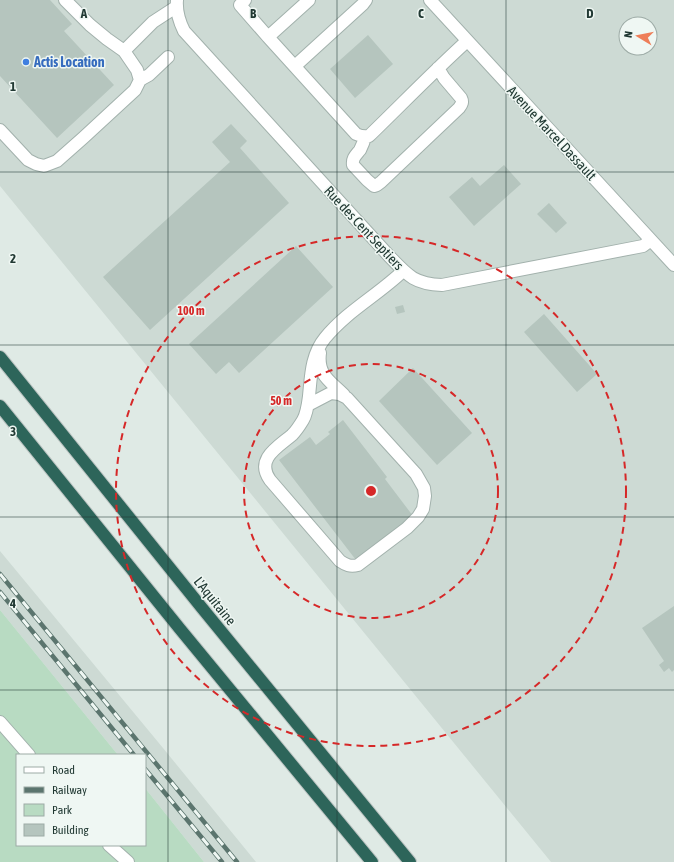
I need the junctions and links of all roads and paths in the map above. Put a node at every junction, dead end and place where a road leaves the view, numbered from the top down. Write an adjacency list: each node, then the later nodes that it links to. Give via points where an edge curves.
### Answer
1 (65, 0): 9 (street, via 90,25)
2 (245, 0): 7 (street, via 240,5)
3 (309, 0): 7 (street)
4 (366, 0): 11 (street)
5 (430, 0): 8 (street, Avenue Marcel Dassault)
6 (176, 3): 9 (street); 18 (street, Rue des Cent Septiers, via 178,20 184,31)
7 (268, 37): 11 (street)
8 (467, 41): 12 (street); 16 (street, Avenue Marcel Dassault)
9 (124, 51): 13 (street, via 137,70)
10 (168, 57): 13 (street)
11 (295, 66): 15 (street, via 356,134)
12 (438, 68): 15 (street); 15 (street, via 461,98 462,105 374,186 352,162)
13 (140, 80): 14 (street, via 135,90 83,138 57,161 44,166 28,160)
14 (0, 130)
15 (366, 137)
16 (651, 240): 17 (street, Avenue Marcel Dassault); 18 (street, Rue des Cent Septiers, via 643,246 442,285 420,282)
17 (674, 265)
18 (403, 271): 19 (street, via 336,326)
19 (320, 346): 21 (street, via 320,367 324,375); 22 (street, via 313,362)
20 (0, 357): 29 (highway, L'Aquitaine)
21 (347, 398): 22 (street, via 331,393); 22 (street, via 416,474 424,488 425,496 423,509 418,517 358,565 347,566 340,561 266,474 265,464 269,455 293,433 304,418)
22 (308, 405)
23 (0, 406): 28 (highway)
24 (0, 722): 25 (street)
25 (28, 754)
26 (110, 846): 27 (street)
27 (128, 862)
28 (372, 862)
29 (410, 862)

